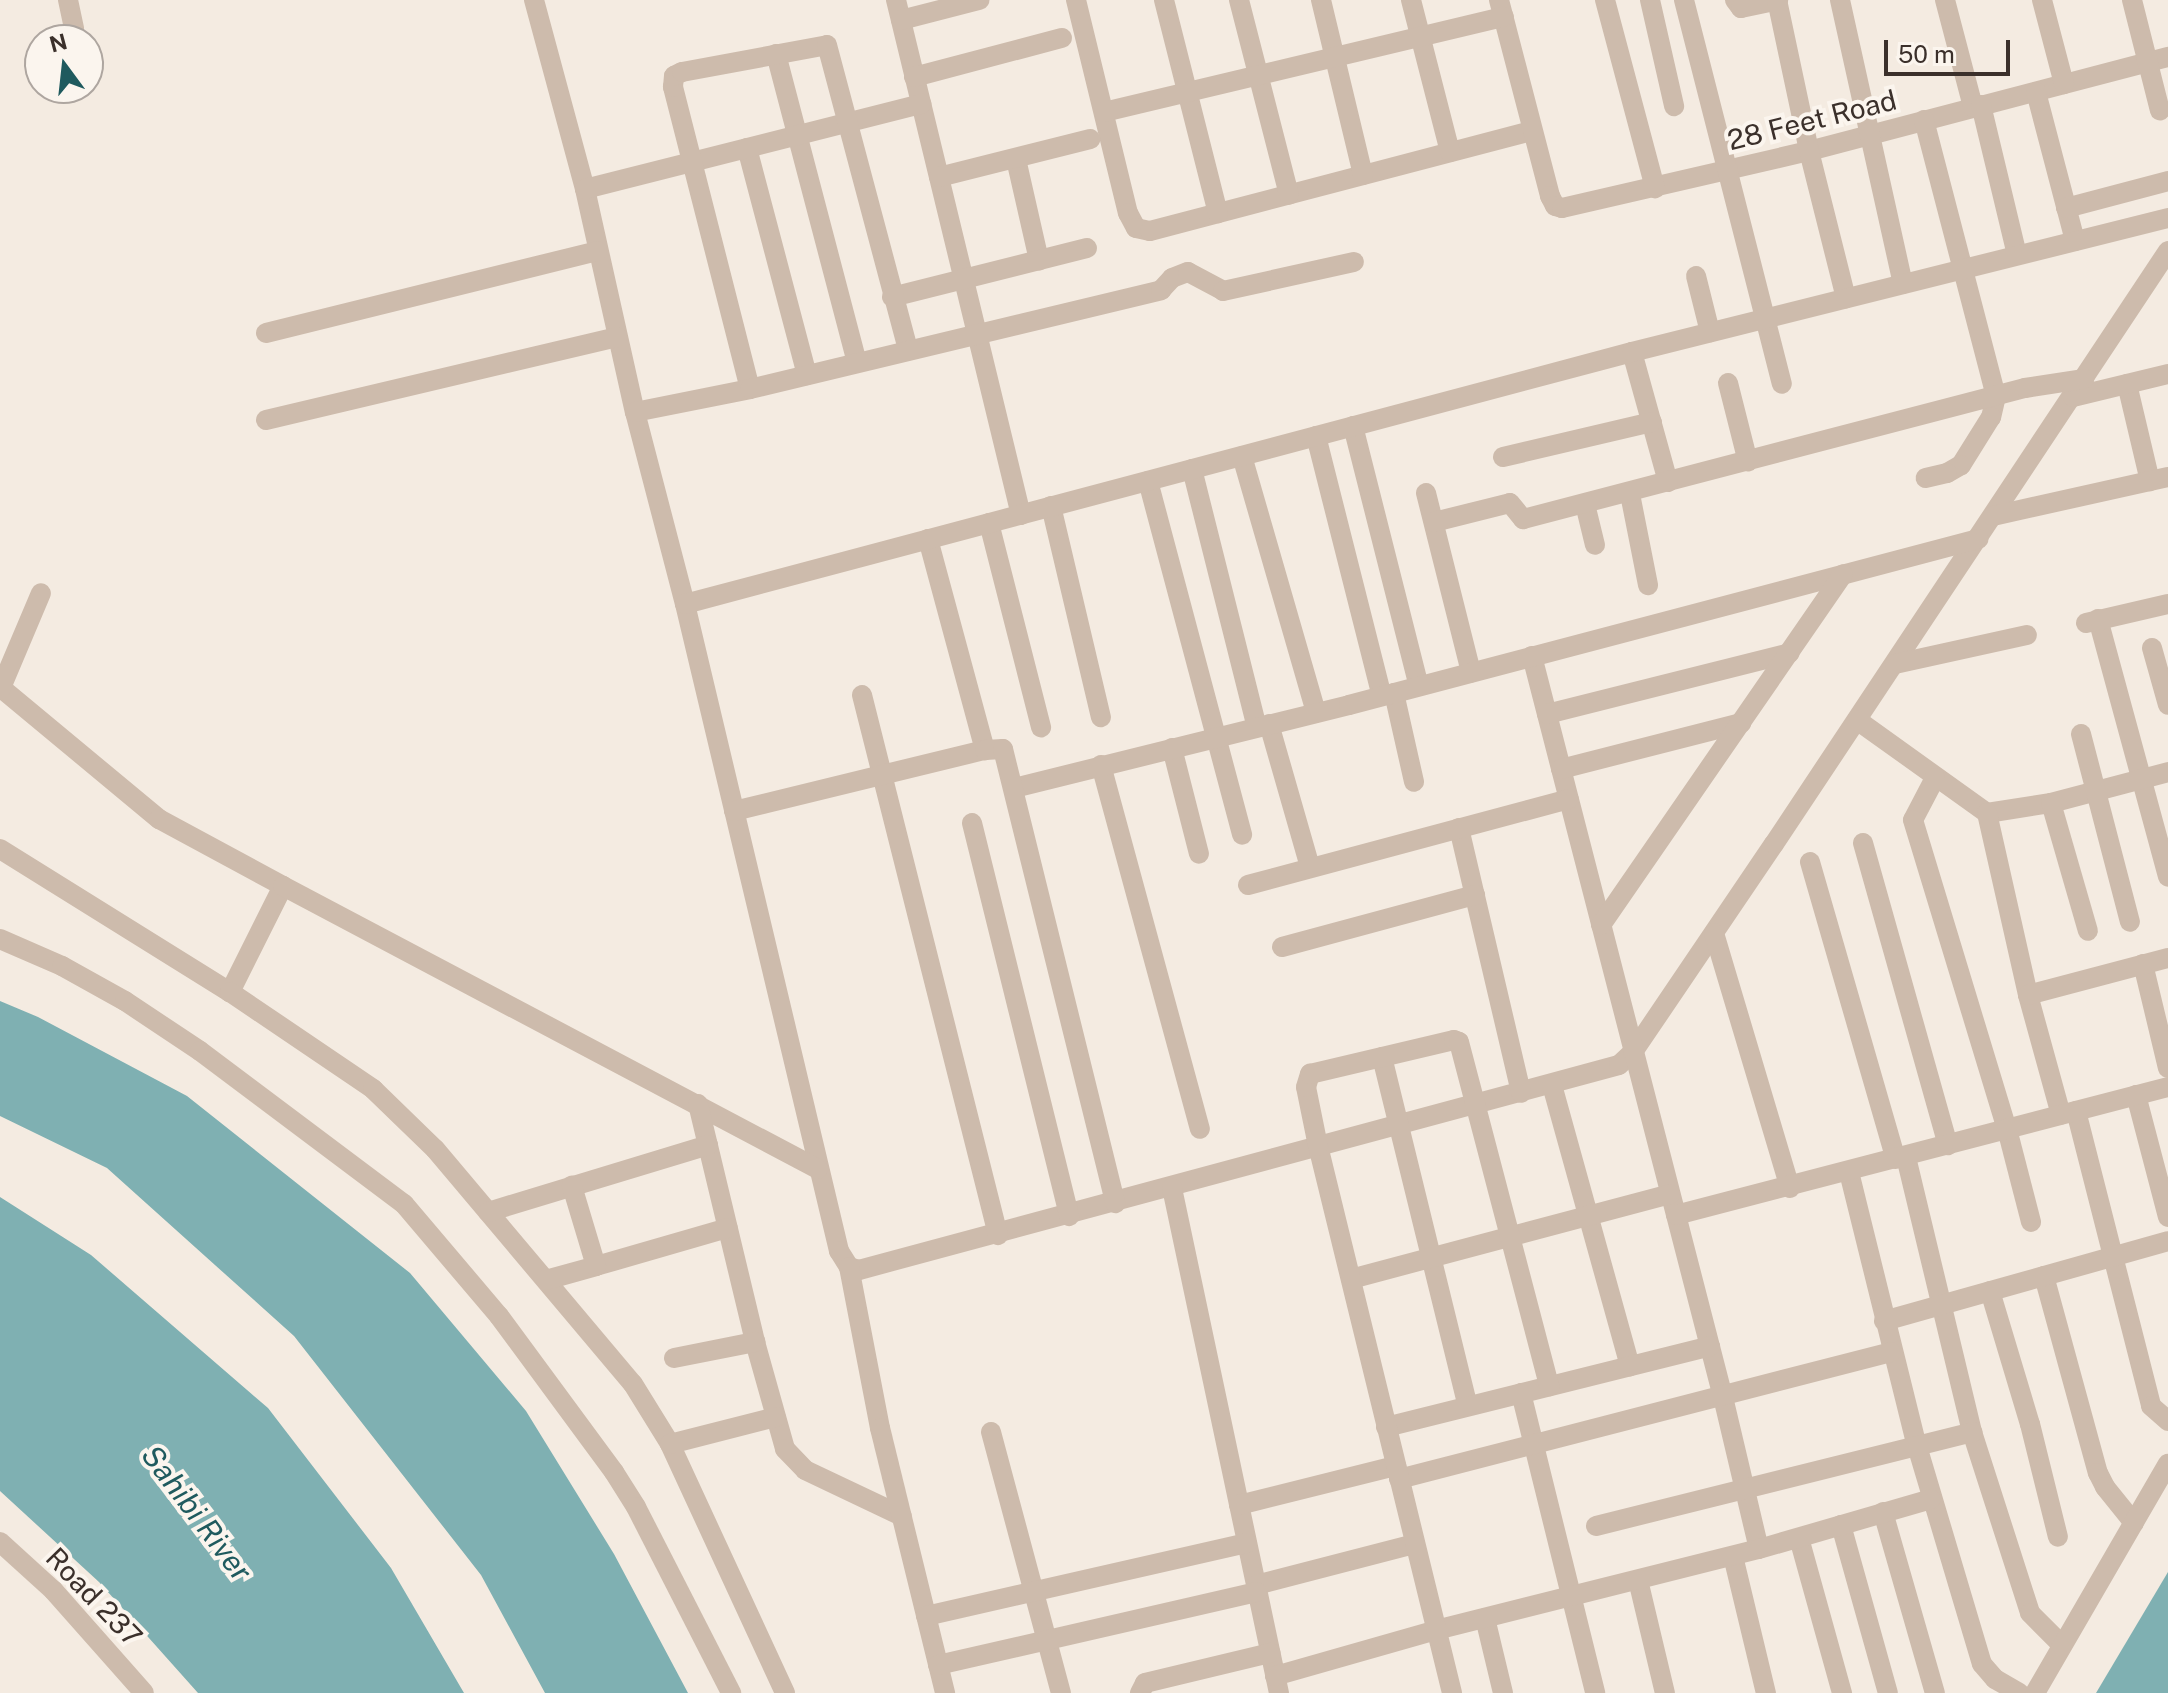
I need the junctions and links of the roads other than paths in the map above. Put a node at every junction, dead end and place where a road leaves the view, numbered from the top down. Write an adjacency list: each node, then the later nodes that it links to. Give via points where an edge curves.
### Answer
1 (68, 0): 21 (street)
2 (534, 0): 54 (street)
3 (896, 0): 20 (street)
4 (979, 0): 20 (street)
5 (1076, 0): 37 (street)
6 (1164, 0): 31 (street)
7 (1239, 0): 28 (street)
8 (1321, 0): 25 (street)
9 (1411, 0): 22 (street)
10 (1605, 0): 53 (street)
11 (1650, 0): 34 (street)
12 (1684, 0): 49 (street)
13 (1735, 0): 14 (street, via 1741,8)
14 (1778, 0): 45 (street)
15 (1840, 0): 41 (street)
16 (1945, 0): 35 (street)
17 (2042, 0): 30 (street)
18 (2132, 0): 27 (street)
19 (1502, 9): 22 (street); 40 (street)
20 (901, 20): 29 (street)
21 (73, 24)
22 (1421, 37): 25 (street); 46 (street)
23 (1062, 38): 29 (street)
24 (776, 54): 39 (street, via 827,45); 42 (street); 48 (street, via 674,76)
25 (1335, 57): 28 (street); 50 (street)
26 (2168, 57): 27 (street, 28 Feet Road)
27 (2147, 62): 30 (street, 28 Feet Road); 36 (street)
28 (1258, 76): 31 (street); 55 (street)
29 (914, 77): 33 (street)
30 (2064, 84): 32 (street, 28 Feet Road)
31 (1188, 92): 37 (street); 57 (street)
32 (2036, 92): 35 (street, 28 Feet Road); 56 (street)
33 (921, 104): 39 (street); 51 (street)
34 (1674, 106)
35 (1977, 106): 38 (street, 28 Feet Road); 63 (street)
36 (2160, 111)
37 (1104, 112): 57 (street, via 1136,228 1150,231)
38 (1924, 120): 41 (street, 28 Feet Road); 66 (street)
39 (849, 122): 42 (street); 70 (street)
40 (1531, 131): 46 (street); 53 (street, 28 Feet Road, via 1552,201 1562,208)
41 (1869, 134): 45 (street, 28 Feet Road); 69 (street)
42 (798, 135): 44 (street); 79 (street)
43 (1090, 139): 47 (street)
44 (747, 148): 48 (street); 81 (street)
45 (1809, 151): 49 (street, 28 Feet Road); 71 (street)
46 (1450, 152): 50 (street)
47 (1016, 159): 51 (street); 64 (street)
48 (692, 162): 54 (street); 86 (street)
49 (1726, 170): 53 (street, 28 Feet Road); 72 (street)
50 (1363, 175): 55 (street)
51 (939, 177): 68 (street)
52 (2168, 181): 56 (street)
53 (1655, 188)
54 (585, 189): 61 (street)
55 (1289, 195): 57 (street)
56 (2066, 208): 59 (street)
57 (1218, 213)
58 (2168, 218): 59 (street)
59 (2075, 241): 63 (street)
60 (1087, 248): 64 (street)
61 (597, 251): 74 (street); 76 (street)
62 (2168, 251): 82 (street)
63 (2017, 255): 66 (street)
64 (1039, 260): 68 (street)
65 (1354, 262): 75 (street, via 1223,291 1188,272 1161,290)
66 (1962, 269): 69 (street); 87 (street)
67 (1696, 276): 73 (street)
68 (963, 277): 70 (street); 75 (street)
69 (1903, 284): 71 (street)
70 (892, 297): 77 (street)
71 (1846, 298): 72 (street)
72 (1764, 319): 73 (street); 84 (street)
73 (1710, 332): 78 (street)
74 (266, 333)
75 (977, 333): 77 (street); 106 (street)
76 (617, 337): 89 (street); 90 (street)
77 (908, 350): 79 (street)
78 (1632, 352): 91 (street); 92 (street)
79 (857, 363): 81 (street)
80 (2168, 374): 85 (street)
81 (807, 375): 86 (street)
82 (2084, 379): 87 (street); 88 (street)
83 (1728, 383): 96 (street)
84 (1782, 384)
85 (2127, 384): 88 (street); 99 (street)
86 (750, 389): 89 (street)
87 (1996, 396): 96 (street); 98 (street, via 1991,417 1961,465)
88 (2073, 397): 107 (street)
89 (635, 412): 116 (street)
90 (266, 420)
91 (1652, 422): 95 (street); 101 (street)
92 (1353, 426): 93 (street); 124 (street)
93 (1316, 436): 94 (street); 126 (street)
94 (1242, 456): 97 (street); 129 (street)
95 (1503, 457)
96 (1748, 462): 101 (street)
97 (1192, 469): 100 (street); 134 (street)
98 (1926, 478)
99 (2159, 479): 107 (street)
100 (1148, 481): 105 (street); 137 (street)
101 (1668, 482): 103 (street)
102 (1426, 493): 108 (street)
103 (1630, 494): 104 (street); 114 (street)
104 (1585, 504): 108 (street, via 1523,519 1510,503); 112 (street)
105 (1051, 506): 106 (street); 131 (street)
106 (1021, 515): 109 (street)
107 (1993, 516): 111 (street)
108 (1434, 522): 123 (street)
109 (989, 523): 110 (street); 135 (street)
110 (928, 539): 116 (street); 139 (street)
111 (1978, 539): 113 (street); 122 (street)
112 (1595, 545)
113 (1843, 574): 120 (street); 121 (street)
114 (1648, 585)
115 (41, 593): 125 (street)
116 (685, 604): 151 (street)
117 (2168, 604): 145 (street, via 2092,621)
118 (2027, 635): 122 (street)
119 (2152, 648): 128 (street)
120 (1789, 653): 130 (street); 133 (street)
121 (1532, 656): 123 (street); 130 (street)
122 (1895, 664): 132 (street)
123 (1471, 672): 124 (street)
124 (1419, 686): 126 (street)
125 (1, 689): 163 (street, via 159,819)
126 (1388, 694): 129 (street); 146 (street)
127 (862, 695): 143 (street)
128 (2168, 705)
129 (1316, 713): 134 (street)
130 (1547, 714): 141 (street)
131 (1101, 717)
132 (1857, 720): 144 (street); 168 (street)
133 (1741, 723): 141 (street); 166 (street)
134 (1263, 726): 137 (street); 160 (street)
135 (1041, 727)
136 (2081, 734): 148 (street)
137 (1218, 737): 138 (street); 155 (street)
138 (1172, 748): 140 (street); 158 (street)
139 (985, 750): 143 (street); 147 (street, via 1003,749)
140 (1101, 765): 147 (street); 186 (street)
141 (1561, 769): 149 (street)
142 (2168, 772): 145 (street)
143 (883, 776): 151 (street); 206 (street)
144 (1935, 778): 152 (street); 187 (street, via 1913,820)
145 (2140, 780): 148 (street); 161 (street)
146 (1414, 782)
147 (1014, 788): 198 (street)
148 (2095, 792): 150 (street); 165 (street)
149 (1569, 799): 154 (street); 166 (street)
150 (2051, 803): 152 (street); 167 (street)
151 (734, 811): 192 (street)
152 (1987, 813): 174 (street)
153 (972, 823): 201 (street)
154 (1459, 828): 160 (street); 164 (street)
155 (1242, 835)
156 (1863, 843): 189 (street)
157 (0, 849): 173 (street)
158 (1199, 854)
159 (1810, 862): 191 (street)
160 (1310, 867): 162 (street)
161 (2168, 877)
162 (1248, 885)
163 (283, 886): 173 (street); 182 (street)
164 (1475, 895): 170 (street); 180 (street)
165 (2130, 922)
166 (1601, 925): 175 (street)
167 (2088, 931)
168 (1714, 933): 175 (street); 196 (street)
169 (0, 939): 267 (street, via 62,966 200,1051 404,1204 534,1361 614,1472)
170 (1282, 947)
171 (2168, 958): 172 (street)
172 (2143, 964): 174 (street); 177 (street)
173 (230, 992): 199 (street, via 373,1089 420,1132)
174 (2028, 995): 184 (street)
175 (1633, 1052): 178 (street, via 1613,1068); 197 (street)
176 (1382, 1057): 183 (street, via 1456,1040); 185 (street); 190 (street, via 1307,1077)
177 (2168, 1068)
178 (1552, 1085): 180 (street); 202 (street)
179 (2168, 1087): 181 (street)
180 (1521, 1093): 183 (street)
181 (2136, 1095): 184 (street); 203 (street)
182 (698, 1104): 188 (street); 192 (street)
183 (1476, 1106): 185 (street); 207 (street)
184 (2068, 1113): 187 (street); 209 (street)
185 (1398, 1124): 190 (street); 210 (street)
186 (1200, 1129)
187 (2007, 1129): 189 (street); 204 (street)
188 (708, 1145): 194 (street); 205 (street)
189 (1948, 1145): 191 (street)
190 (1318, 1146): 195 (street); 214 (street)
191 (1901, 1158): 193 (street); 217 (street)
192 (818, 1169): 212 (street, via 839,1251)
193 (1849, 1172): 196 (street); 218 (street)
194 (572, 1186): 199 (street); 211 (street)
195 (1172, 1188): 198 (street); 240 (street)
196 (1790, 1188): 200 (street)
197 (1670, 1194): 200 (street); 202 (street)
198 (1115, 1203): 201 (street)
199 (488, 1212): 215 (street)
200 (1676, 1215): 220 (street)
201 (1069, 1216): 206 (street)
202 (1588, 1216): 207 (street); 223 (street)
203 (2168, 1217)
204 (2031, 1222)
205 (728, 1228): 211 (street); 219 (street)
206 (998, 1235): 212 (street, via 870,1269)
207 (1510, 1237): 210 (street); 224 (street)
208 (2168, 1241): 209 (street)
209 (2113, 1257): 213 (street); 229 (street, via 2151,1406)
210 (1431, 1258): 214 (street); 227 (street)
211 (596, 1266): 215 (street)
212 (849, 1267): 242 (street)
213 (2044, 1276): 216 (street); 243 (street, via 2098,1473)
214 (1351, 1279): 230 (street)
215 (546, 1280): 233 (street, via 633,1384)
216 (1990, 1291): 217 (street); 246 (street)
217 (1944, 1304): 218 (street); 232 (street)
218 (1884, 1321): 221 (street)
219 (755, 1342): 222 (street); 228 (street)
220 (1710, 1346): 223 (street); 226 (street)
221 (1891, 1352): 226 (street); 235 (street)
222 (674, 1358)
223 (1630, 1366): 224 (street)
224 (1549, 1386): 225 (street)
225 (1521, 1393): 227 (street); 234 (street)
226 (1723, 1397): 234 (street); 238 (street)
227 (1468, 1406): 230 (street)
228 (776, 1417): 233 (street); 242 (street, via 785,1449 796,1463)
229 (2168, 1421)
230 (1386, 1427): 237 (street)
231 (991, 1432): 255 (street)
232 (1972, 1432): 235 (street); 261 (street, via 2030,1613)
233 (670, 1444): 268 (street)
234 (1534, 1445): 237 (street); 256 (street)
235 (1917, 1446): 238 (street); 239 (street)
236 (2168, 1464): 243 (street)
237 (1398, 1472): 240 (street); 250 (street)
238 (1745, 1490): 245 (street); 251 (street)
239 (1931, 1499): 241 (street); 281 (street, via 1982,1664)
240 (1239, 1505): 249 (street)
241 (1883, 1512): 244 (street); 280 (street)
242 (902, 1516): 257 (street)
243 (2134, 1523): 261 (street)
244 (1841, 1525): 247 (street); 279 (street)
245 (1596, 1526)
246 (2058, 1537)
247 (1799, 1538): 251 (street); 278 (street)
248 (0, 1542): 266 (street, Road 237, via 53,1590)
249 (1247, 1543): 254 (street); 255 (street)
250 (1415, 1544): 254 (street); 259 (street)
251 (1759, 1549): 252 (street)
252 (1733, 1556): 253 (street); 277 (street)
253 (1638, 1580): 256 (street); 276 (street)
254 (1256, 1589): 260 (street); 262 (street)
255 (1032, 1592): 257 (street); 260 (street)
256 (1570, 1597): 258 (street); 275 (street)
257 (926, 1616): 263 (street)
258 (1485, 1618): 259 (street); 274 (street)
259 (1436, 1630): 265 (street); 273 (street)
260 (1048, 1639): 263 (street); 270 (street)
261 (2062, 1645): 282 (street)
262 (1270, 1653): 264 (street); 265 (street)
263 (938, 1665): 269 (street)
264 (1189, 1672): 271 (street, via 1145,1683); 272 (street)
265 (1277, 1684)
266 (144, 1693)
267 (731, 1693)
268 (785, 1693)
269 (945, 1693)
270 (1061, 1693)
271 (1140, 1693)
272 (1195, 1693)
273 (1452, 1693)
274 (1503, 1693)
275 (1595, 1693)
276 (1665, 1693)
277 (1766, 1693)
278 (1842, 1693)
279 (1888, 1693)
280 (1935, 1693)
281 (2019, 1693)
282 (2035, 1693)

